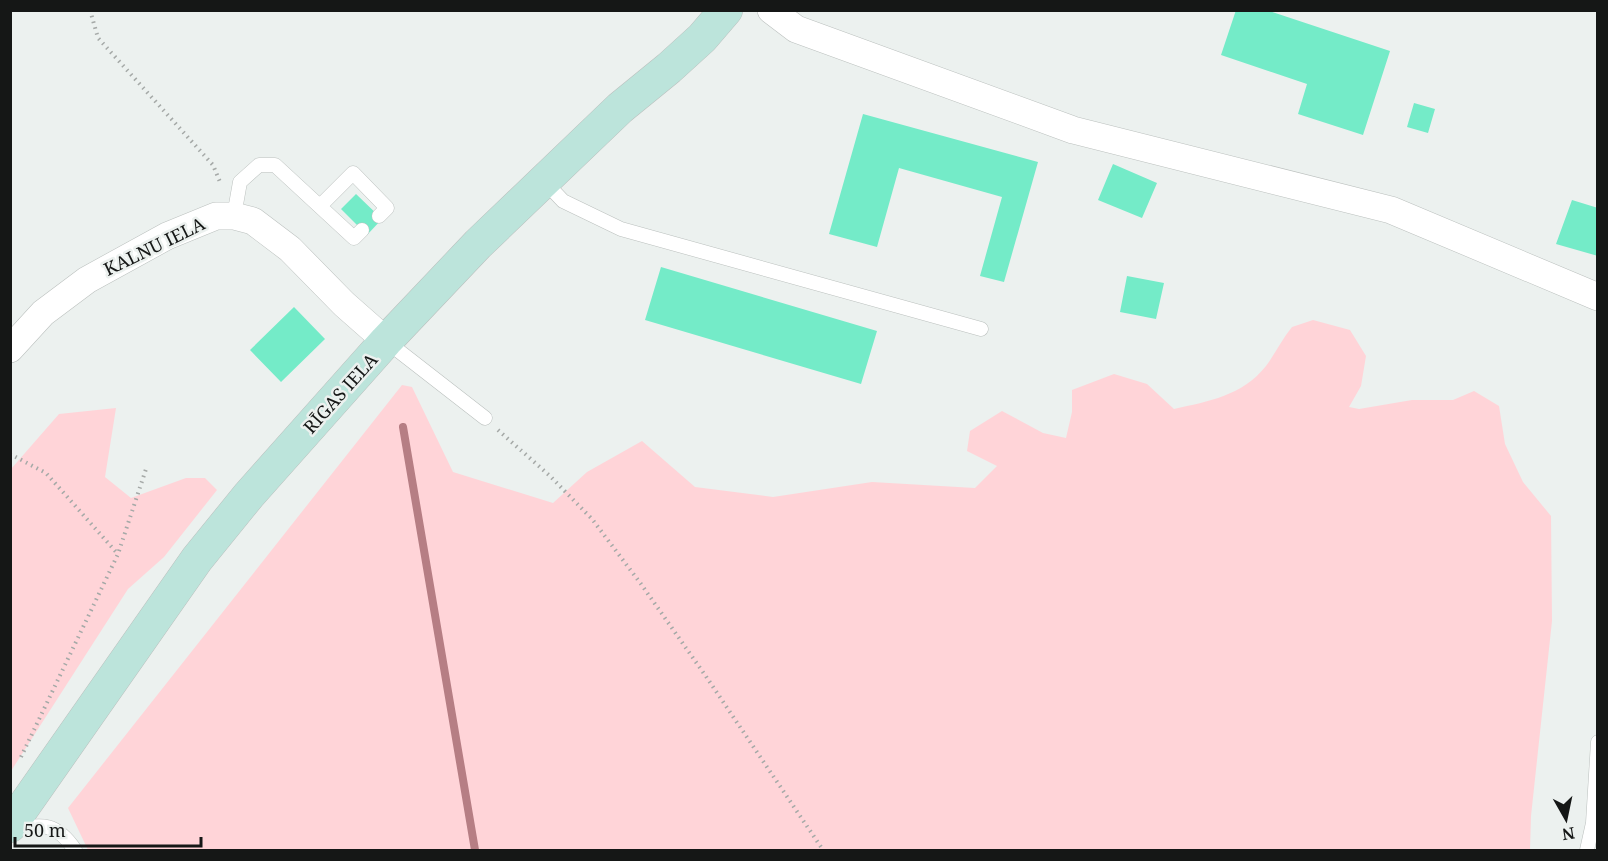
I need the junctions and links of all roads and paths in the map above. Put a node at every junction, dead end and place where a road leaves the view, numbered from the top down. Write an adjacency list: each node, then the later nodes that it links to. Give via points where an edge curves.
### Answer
1 (90, 10): 6 (path, via 98,38 213,165)
2 (726, 10): 4 (street, RĪGAS IELA, via 702,38)
3 (771, 10): 9 (street, via 796,29 1073,129 1391,210)
4 (543, 180): 10 (lane, via 563,201 621,229); 11 (street, RĪGAS IELA)
5 (320, 206): 6 (lane, via 275,165 259,165 240,182); 7 (lane, via 353,173 387,208); 8 (lane, via 354,238)
6 (234, 216): 11 (street, via 253,221 291,249); 12 (street, KALNU IELA, via 216,216 167,236 87,280 42,313)
7 (379, 216)
8 (363, 230)
9 (1598, 297)
10 (981, 329)
11 (386, 342): 13 (lane); 20 (street, RĪGAS IELA, via 197,559)
12 (10, 349)
13 (485, 418): 23 (path, via 592,519)
14 (10, 454): 16 (path, via 46,472)
15 (146, 469): 16 (path)
16 (118, 554): 18 (path)
17 (1598, 742): 19 (lane)
18 (16, 767)
19 (1595, 824): 24 (lane)
20 (10, 825)
21 (10, 830): 22 (lane, via 48,825 68,839)
22 (75, 850)
23 (823, 850)
24 (1587, 850)

